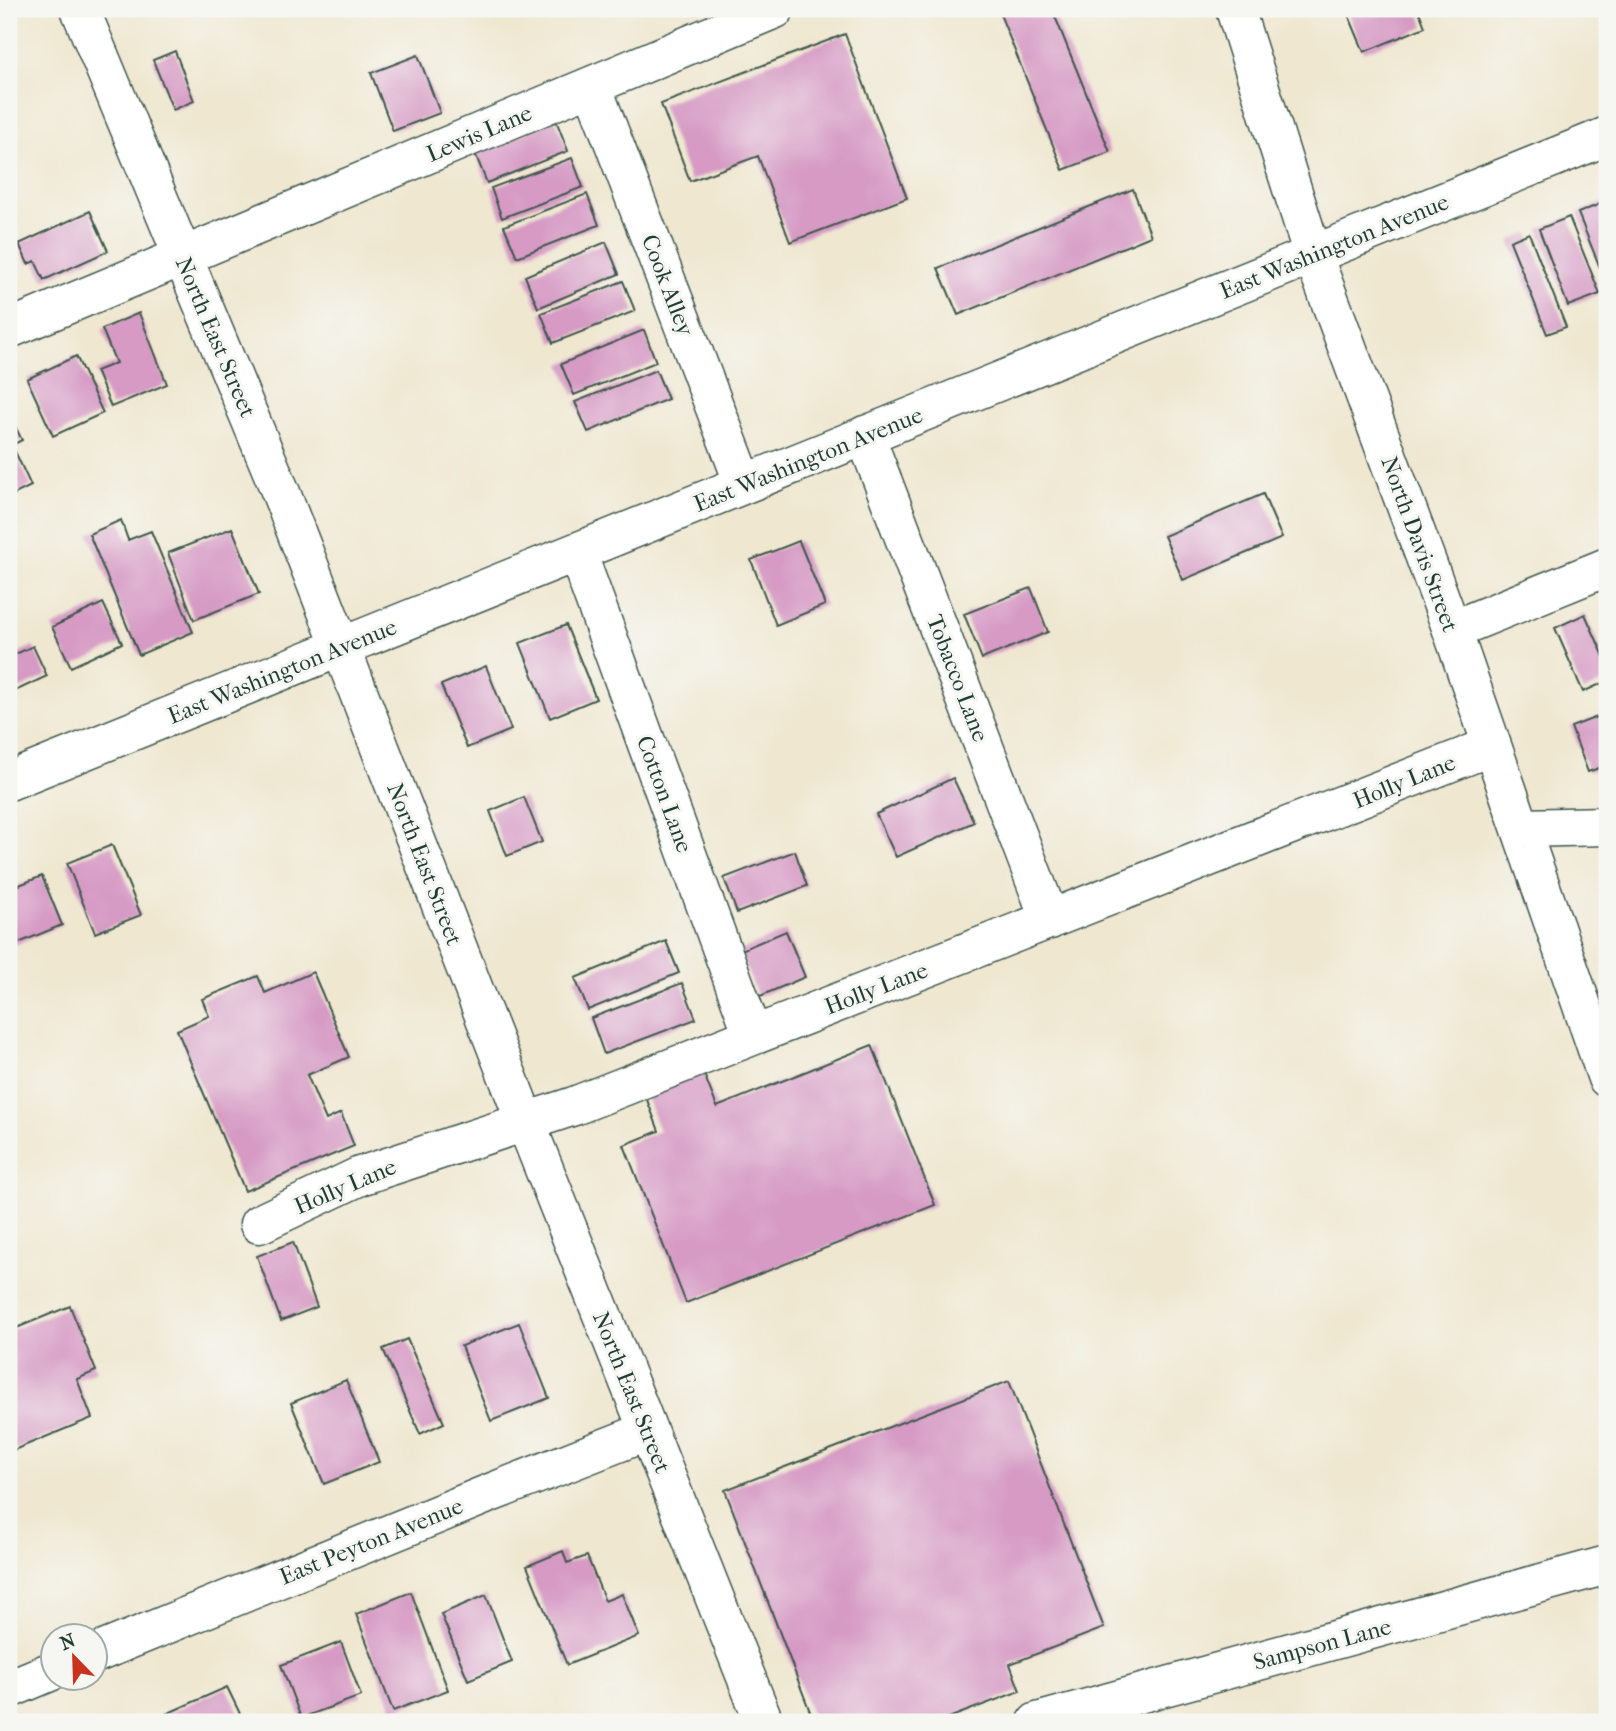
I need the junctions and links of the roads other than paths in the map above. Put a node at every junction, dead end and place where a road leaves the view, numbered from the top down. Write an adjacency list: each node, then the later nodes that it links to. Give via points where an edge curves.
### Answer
1 (80, 9): 7 (street, North East Street)
2 (775, 9): 4 (street, Lewis Lane)
3 (1235, 9): 6 (street, North Davis Street)
4 (592, 86): 7 (street, Lewis Lane); 10 (street, Cook Alley)
5 (1607, 136): 6 (street, East Washington Avenue)
6 (1313, 255): 9 (street, East Washington Avenue); 13 (street, North Davis Street)
7 (182, 258): 8 (street, Lewis Lane); 14 (street, North East Street)
8 (9, 329)
9 (865, 435): 10 (street, East Washington Avenue); 19 (street, Tobacco Lane)
10 (744, 484): 11 (street, East Washington Avenue)
11 (577, 552): 14 (street, East Washington Avenue); 20 (street, Cotton Lane)
12 (1607, 567): 13 (street)
13 (1452, 630): 15 (street, North Davis Street)
14 (341, 647): 16 (street, East Washington Avenue); 22 (street, North East Street)
15 (1492, 747): 18 (street, North Davis Street); 19 (street, Holly Lane)
16 (9, 782)
17 (1607, 827): 18 (street)
18 (1521, 828): 21 (street, North Davis Street)
19 (1050, 920): 20 (street, Holly Lane)
20 (753, 1035): 22 (street, Holly Lane)
21 (1607, 1079)
22 (525, 1121): 23 (street, Holly Lane, via 360,1176); 24 (street, North East Street)
23 (259, 1224)
24 (648, 1431): 26 (street, East Peyton Avenue); 29 (street, North East Street)
25 (1607, 1565): 30 (street, Sampson Lane)
26 (108, 1648)
27 (38, 1677): 28 (street)
28 (9, 1689)
29 (764, 1722)
30 (1037, 1722)

